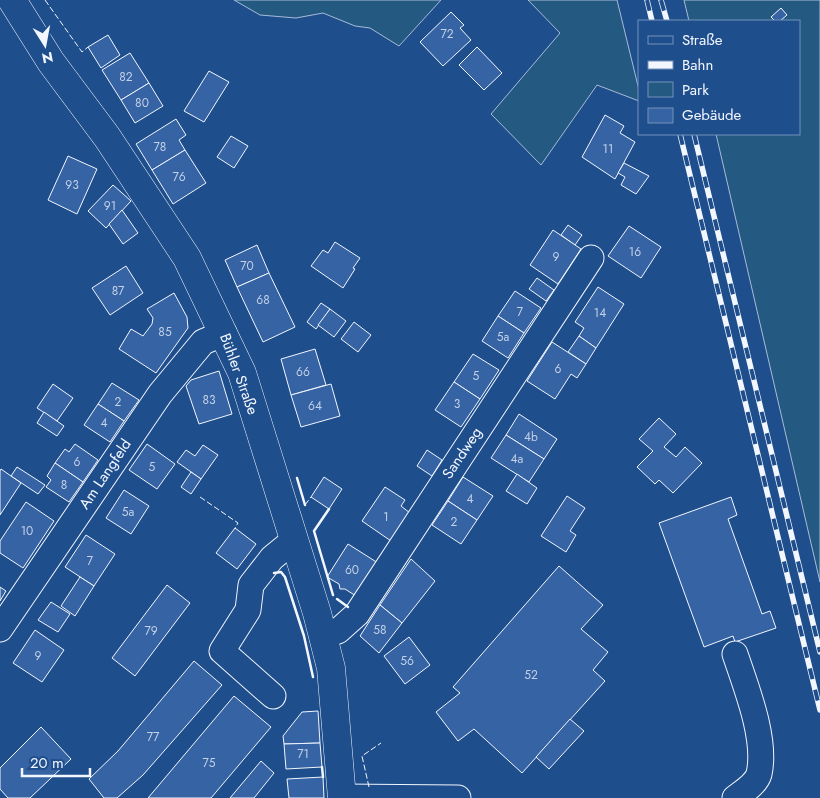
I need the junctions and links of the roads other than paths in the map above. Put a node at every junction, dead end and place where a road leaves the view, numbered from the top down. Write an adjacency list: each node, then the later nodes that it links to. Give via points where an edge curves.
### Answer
1 (9, 4): 3 (main road, Bühler Straße, via 142,188 187,258)
2 (591, 258): 6 (street, Sandweg, via 356,614 343,627)
3 (224, 333): 4 (main road, Bühler Straße, via 242,373); 5 (street, Am Langfeld, via 203,342 160,394)
4 (294, 540): 6 (main road, Bühler Straße); 8 (street, via 272,558 251,585 248,610 222,651)
5 (0, 629)
6 (323, 636): 9 (main road, Bühler Straße, via 331,668)
7 (735, 654): 11 (street, via 756,718 760,757 759,775)
8 (273, 696)
9 (342, 798): 10 (street)
10 (458, 798)
11 (735, 798)

